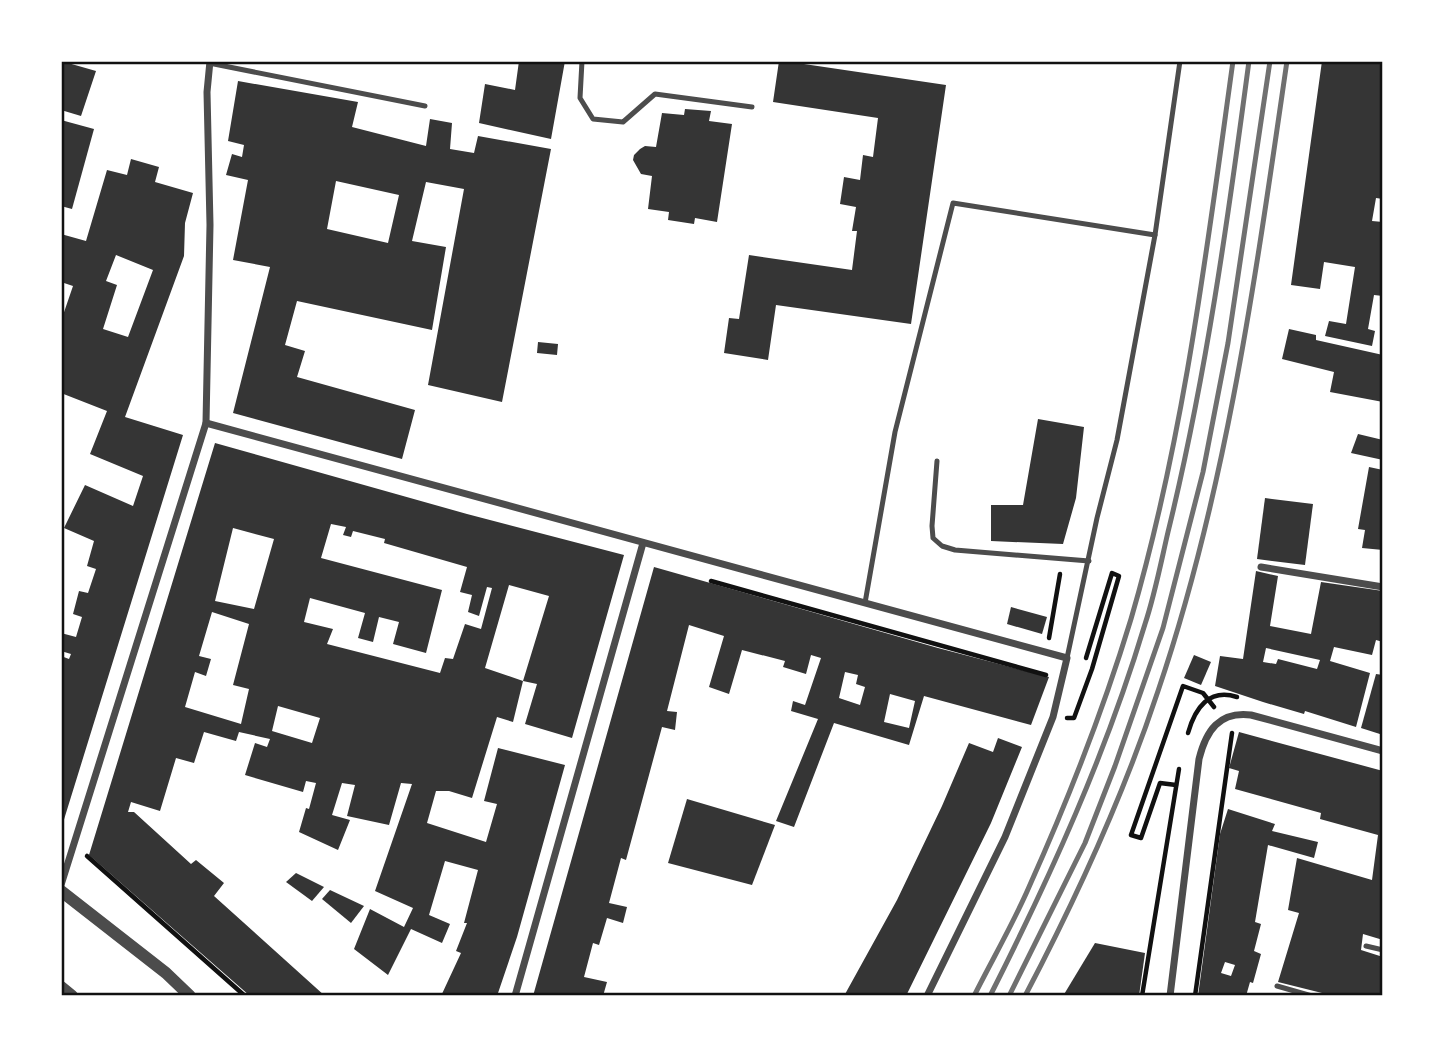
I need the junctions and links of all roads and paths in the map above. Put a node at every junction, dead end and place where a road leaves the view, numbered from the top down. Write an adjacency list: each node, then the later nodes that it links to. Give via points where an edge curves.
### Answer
1 (582, 61): 5 (lane, via 580,99 593,119 623,122 655,94)
2 (1180, 61): 6 (lane)
3 (209, 62): 4 (lane); 7 (street)
4 (425, 106)
5 (752, 107)
6 (1155, 235): 11 (lane); 15 (lane, via 953,203 895,432)
7 (206, 423): 9 (street); 32 (street)
8 (937, 461): 10 (lane, via 932,526 933,538 942,546)
9 (643, 543): 15 (street); 43 (street)
10 (1063, 559): 11 (lane); 16 (path)
11 (1089, 561): 17 (lane)
12 (1261, 566): 14 (street)
13 (705, 579): 19 (path)
14 (1383, 587)
15 (865, 603): 17 (street)
16 (1049, 639)
17 (1067, 657): 44 (street, via 1053,717 1005,837)
18 (1084, 663): 24 (path, via 1112,573 1119,576)
19 (1051, 676)
20 (1203, 693): 29 (path, via 1183,686 1131,835 1141,838 1160,783)
21 (1241, 698): 26 (path, via 1216,696 1200,704)
22 (1071, 707): 23 (path)
23 (1068, 718)
24 (1074, 718)
25 (1233, 727): 47 (path)
26 (1185, 745)
27 (1383, 751): 30 (street, via 1233,714 1222,719 1206,738)
28 (1181, 758): 29 (path)
29 (1174, 785): 30 (path); 45 (path)
30 (1196, 788): 46 (street)
31 (86, 857): 42 (path)
32 (61, 885)
33 (61, 891): 36 (street)
34 (1366, 946): 35 (lane)
35 (1383, 950)
36 (166, 972): 40 (street); 41 (street)
37 (1277, 986): 48 (lane)
38 (61, 987): 39 (street)
39 (72, 996)
40 (181, 996)
41 (190, 996)
42 (245, 996)
43 (515, 996)
44 (927, 996)
45 (1142, 996)
46 (1170, 996)
47 (1195, 996)
48 (1312, 996)

